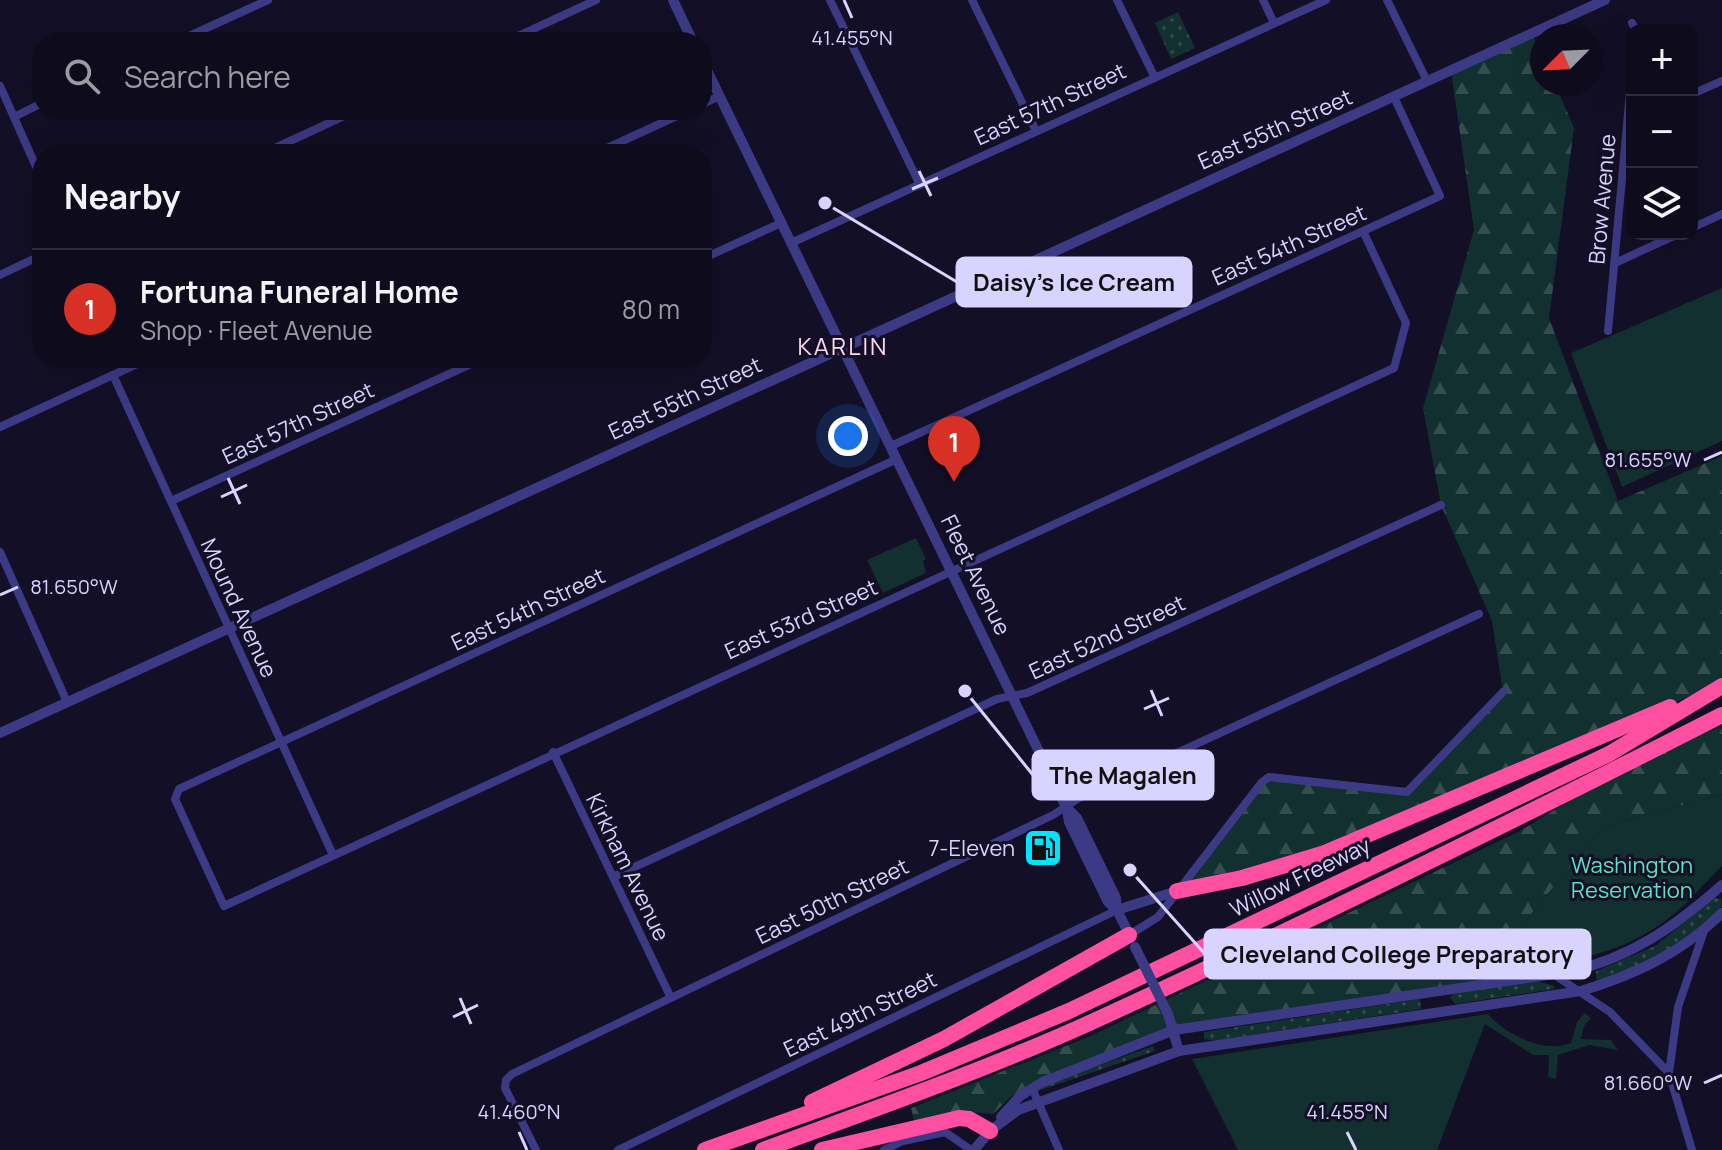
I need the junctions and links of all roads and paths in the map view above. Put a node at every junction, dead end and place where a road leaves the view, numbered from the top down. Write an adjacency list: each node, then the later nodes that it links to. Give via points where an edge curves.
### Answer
1 (268, 0): 12 (street)
2 (596, 0): 13 (street)
3 (673, 0): 14 (street)
4 (830, 0): 33 (street)
5 (972, 0): 28 (street)
6 (1117, 0): 15 (street)
7 (1263, 0): 11 (street)
8 (1326, 0): 11 (street, East 57th Street)
9 (1387, 0): 17 (street)
10 (1605, 0): 17 (street, East 55th Street)
11 (1274, 23): 15 (street, East 57th Street)
12 (198, 32)
13 (527, 32)
14 (688, 32)
15 (1154, 76): 28 (street, East 57th Street)
16 (712, 80): 21 (street, Fleet Avenue)
17 (1427, 81): 22 (street, East 55th Street)
18 (1722, 81): 20 (street)
19 (0, 86): 25 (street)
20 (1698, 91)
21 (720, 96): 23 (street); 35 (street, Fleet Avenue)
22 (1394, 97): 37 (street, East 54th Street, via 1440,196); 45 (street, East 55th Street)
23 (712, 100)
24 (32, 108): 25 (street)
25 (14, 117): 32 (street)
26 (335, 120): 29 (street)
27 (668, 120): 30 (street)
28 (1036, 131): 33 (street, East 57th Street)
29 (284, 144)
30 (616, 144)
31 (1626, 153): 42 (street, Brow Avenue)
32 (32, 158)
33 (920, 185): 39 (street, East 57th Street)
34 (1722, 214): 36 (street)
35 (781, 223): 39 (street, Fleet Avenue); 40 (street)
36 (1698, 225)
37 (1363, 231): 50 (street, East 54th Street); 55 (street, East 53rd Street, via 1406,323 1394,368)
38 (1665, 240): 42 (street)
39 (791, 243): 45 (street, Fleet Avenue)
40 (712, 254)
41 (32, 260): 43 (street)
42 (1615, 263): 44 (street, Brow Avenue)
43 (0, 275)
44 (1608, 331)
45 (842, 347): 50 (street, Fleet Avenue); 57 (street, East 55th Street)
46 (128, 368): 48 (street)
47 (462, 368): 52 (street, East 57th Street)
48 (113, 375): 49 (street); 52 (street, Mound Avenue)
49 (1, 424)
50 (891, 446): 51 (street, Fleet Avenue)
51 (897, 459): 55 (street, Fleet Avenue); 64 (street, East 54th Street)
52 (171, 501): 57 (street, Mound Avenue)
53 (1441, 505): 60 (street, East 52nd Street)
54 (0, 552): 61 (street)
55 (952, 572): 60 (street, Fleet Avenue); 65 (street, East 53rd Street)
56 (1479, 614): 66 (street, East 50th Street)
57 (228, 629): 61 (street, East 55th Street); 64 (street, Mound Avenue)
58 (1722, 684): 70 (highway, via 1322,854); 85 (highway, Willow Freeway, via 1609,754 1069,1011 921,1073)
59 (1503, 692): 70 (street, via 1407,792 1269,777)
60 (1012, 696): 66 (street, Fleet Avenue); 68 (street, East 52nd Street)
61 (67, 702): 63 (street, East 55th Street)
62 (1722, 715): 89 (highway, Willow Freeway, via 1513,821 1084,1025)
63 (0, 733)
64 (281, 741): 67 (street, Mound Avenue); 71 (street, East 54th Street, via 175,793)
65 (553, 752): 67 (street, East 53rd Street); 68 (street, Kirkham Avenue)
66 (1066, 807): 72 (street, Fleet Avenue, via 1089,864); 78 (street, East 50th Street)
67 (333, 855): 71 (street, East 53rd Street)
68 (613, 877): 78 (street, Kirkham Avenue)
69 (1722, 885): 76 (street, via 1648,944)
70 (1177, 891): 72 (street); 75 (street)
71 (224, 906)
72 (1117, 910): 75 (street, Fleet Avenue); 87 (street, East 49th Street)
73 (1722, 913): 74 (street)
74 (1704, 931): 77 (street, via 1644,970); 81 (street, via 1678,1007)
75 (1132, 941): 79 (street, Fleet Avenue, bridge); 85 (highway)
76 (1553, 974): 77 (street); 79 (street)
77 (1581, 991): 80 (street); 81 (street, via 1610,1012)
78 (671, 998): 86 (street, East 50th Street, via 506,1080 505,1088)
79 (1174, 1030): 80 (street, Fleet Avenue); 82 (street)
80 (1179, 1051): 83 (street)
81 (1669, 1073): 94 (street)
82 (1032, 1088): 83 (street); 84 (street, via 1014,1100)
83 (1038, 1103): 84 (street); 93 (street)
84 (990, 1131): 90 (highway, via 959,1118); 92 (street)
85 (734, 1140): 88 (highway, Willow Freeway)
86 (536, 1150)
87 (618, 1150)
88 (705, 1150)
89 (763, 1150)
90 (822, 1150)
91 (884, 1150): 92 (street, via 945,1132)
92 (972, 1150)
93 (1059, 1150)
94 (1692, 1150)

